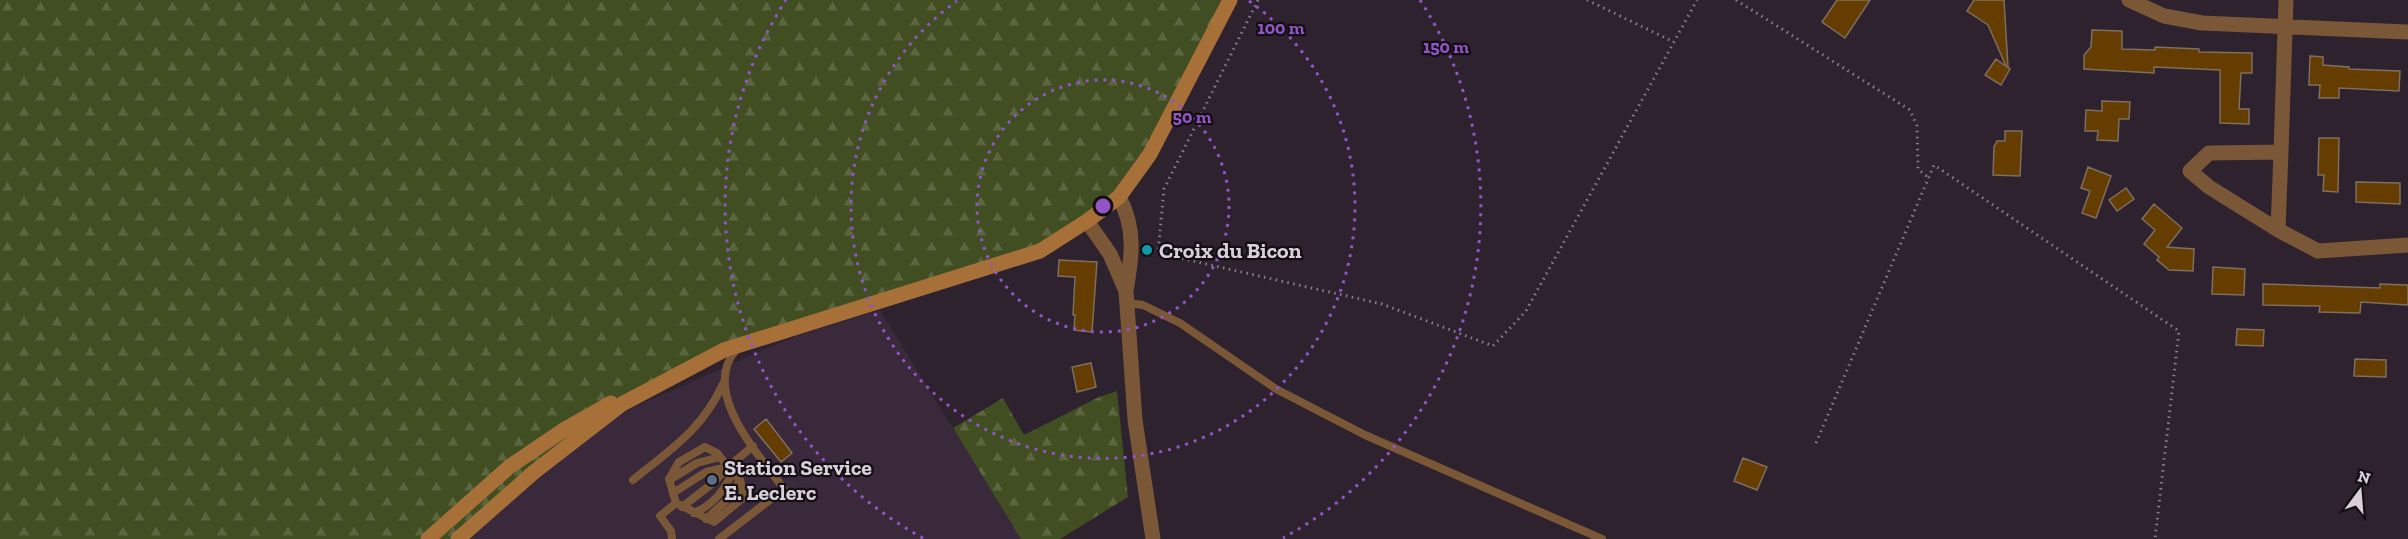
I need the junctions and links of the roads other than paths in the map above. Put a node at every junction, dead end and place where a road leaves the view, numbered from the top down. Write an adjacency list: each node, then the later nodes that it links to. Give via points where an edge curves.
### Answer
1 (1230, 0): 7 (main road, via 1150,154)
2 (2129, 0): 4 (street, via 2164,16 2202,23)
3 (2286, 0): 4 (street)
4 (2285, 26): 5 (street); 6 (street)
5 (2408, 32)
6 (2281, 152): 9 (street); 9 (street, via 2209,153 2190,171)
7 (1119, 197): 8 (main road); 11 (street, via 1126,210 1133,250)
8 (1087, 221): 11 (street, via 1110,254); 12 (main road, via 1040,251)
9 (2278, 230): 10 (street, via 2318,251)
10 (2408, 245)
11 (1127, 297): 31 (street, via 1135,420); 32 (lane, via 1180,323 1276,389 1365,435)
12 (740, 345): 13 (main road); 14 (lane, via 729,358)
13 (717, 354): 15 (main road, via 660,375); 28 (main road, via 622,404 534,472)
14 (723, 384): 16 (lane, via 734,418); 20 (lane, via 706,416)
15 (549, 440): 26 (main road, via 509,467); 27 (lane)
16 (753, 446): 18 (lane); 30 (lane, via 784,489)
17 (720, 457): 18 (lane); 19 (lane, via 696,464); 19 (lane, via 705,447 679,462)
18 (730, 470): 21 (lane); 22 (lane, via 706,472); 23 (lane); 24 (lane, via 723,492 710,506)
19 (669, 479): 22 (lane)
20 (633, 480)
21 (740, 480): 25 (lane, via 727,500); 25 (lane, via 744,496 714,522)
22 (673, 493): 23 (lane)
23 (679, 505): 24 (lane); 29 (lane, via 660,516)
24 (693, 513): 25 (lane)
25 (706, 519)
26 (428, 539)
27 (436, 539)
28 (458, 539)
29 (672, 539)
30 (718, 539)
31 (1153, 539)
32 (1602, 539)

